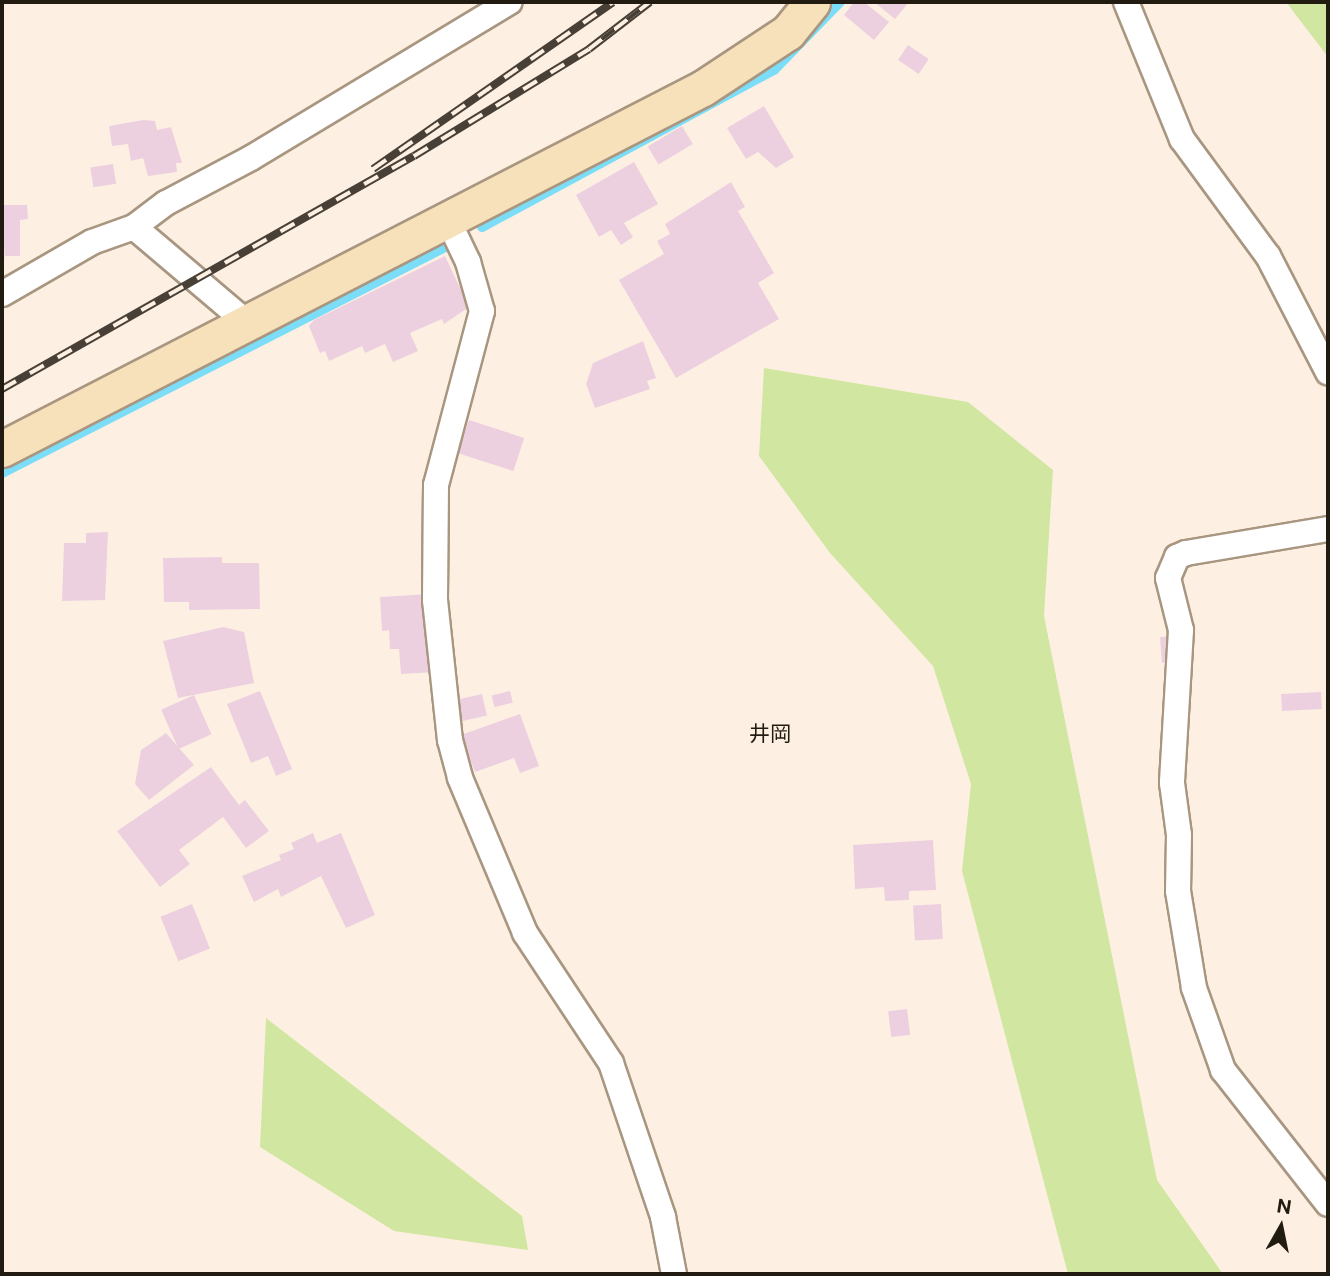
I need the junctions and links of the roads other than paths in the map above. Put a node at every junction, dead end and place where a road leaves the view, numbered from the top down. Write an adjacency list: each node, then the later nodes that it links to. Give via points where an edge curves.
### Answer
1 (510, 2): 5 (street, via 251,158 166,203)
2 (812, 2): 4 (street, via 788,32 703,88)
3 (1126, 2): 8 (street, via 1182,139 1268,256)
4 (448, 220): 7 (street); 12 (street, via 468,262 482,311 436,485 435,600 450,740 460,778 525,933 621,1085 663,1217)
5 (134, 227): 6 (street, via 92,242); 7 (street)
6 (2, 294)
7 (247, 323): 9 (street)
8 (1328, 372)
9 (2, 449)
10 (1328, 529): 11 (street, via 1186,553 1177,557 1168,578 1181,630 1172,783 1180,835 1178,891 1194,988 1223,1070)
11 (1328, 1204)
12 (674, 1274)

